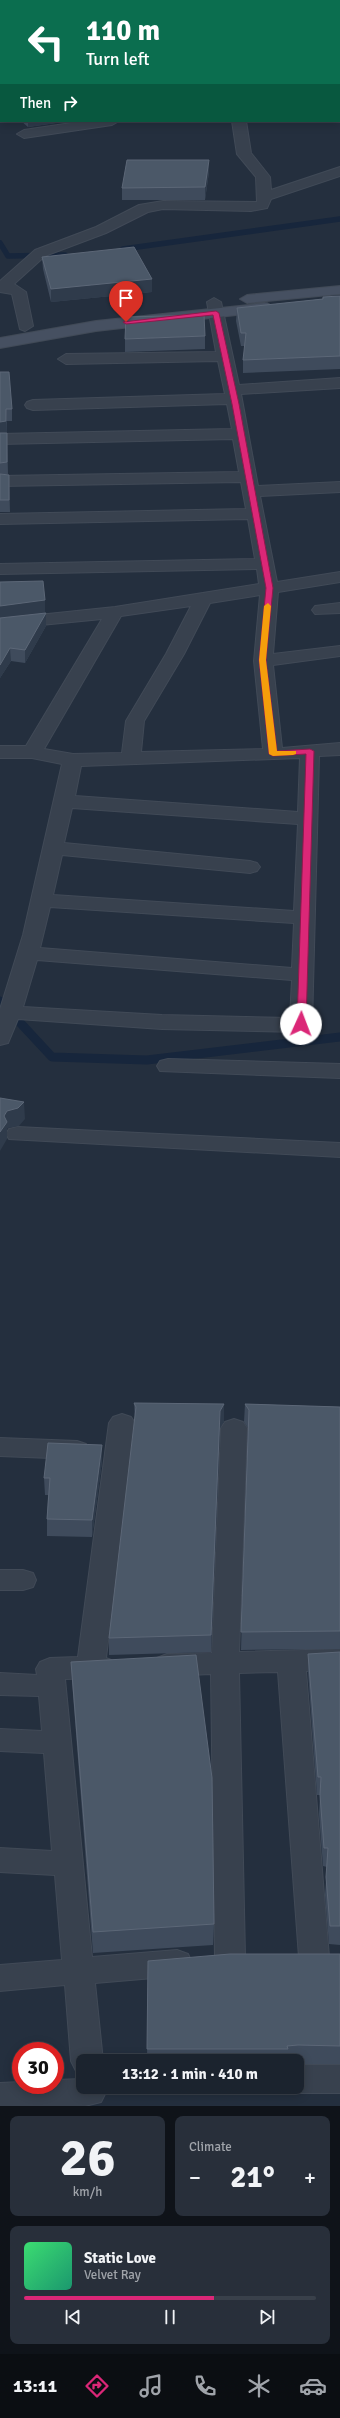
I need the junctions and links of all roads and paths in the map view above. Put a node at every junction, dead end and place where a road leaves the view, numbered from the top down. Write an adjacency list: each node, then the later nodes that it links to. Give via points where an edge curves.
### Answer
1 (105, 122): 3 (street)
2 (239, 122): 5 (street, via 244,154 263,178)
3 (24, 134)
4 (340, 172): 5 (street)
5 (264, 197): 6 (street, via 262,204 251,207 163,205 144,208 101,230 37,255)
6 (1, 288): 10 (street, via 19,292)
7 (340, 290): 9 (street)
8 (340, 300): 9 (street)
9 (215, 307): 10 (street, via 143,309); 12 (street); 13 (street)
10 (25, 326): 11 (street)
11 (0, 332)
12 (0, 343)
13 (225, 356): 14 (street); 16 (street)
14 (66, 359)
15 (340, 383): 16 (street)
16 (234, 395): 17 (street); 18 (street)
17 (33, 405)
18 (241, 434): 19 (street); 21 (street)
19 (0, 440)
20 (0, 481): 21 (street)
21 (250, 484): 22 (street); 23 (street)
22 (340, 488)
23 (256, 514): 24 (street); 25 (street)
24 (0, 520)
25 (265, 564): 26 (street); 28 (street)
26 (0, 568)
27 (340, 577): 28 (street)
28 (269, 588): 29 (street); 35 (street)
29 (204, 597): 32 (street); 41 (street, via 175,654 135,721)
30 (340, 608): 31 (street)
31 (321, 610)
32 (115, 612): 33 (street); 39 (street)
33 (0, 624)
34 (340, 651): 35 (street)
35 (263, 660): 40 (street)
36 (340, 749): 37 (street)
37 (310, 751): 40 (street); 44 (street)
38 (0, 752): 39 (street)
39 (32, 752): 42 (street)
40 (273, 754): 41 (street)
41 (131, 758): 42 (street)
42 (73, 760): 43 (street)
43 (63, 800): 44 (street); 45 (street)
44 (308, 819): 48 (street)
45 (52, 848): 46 (street); 47 (street)
46 (250, 867)
47 (40, 900): 48 (street); 49 (street)
48 (304, 918): 50 (street)
49 (28, 953): 50 (street); 51 (street)
50 (303, 975): 51 (street, via 301,1024 162,1022 28,1014)
51 (7, 1021)
52 (168, 1066): 53 (street)
53 (340, 1071)
54 (17, 1134): 55 (street, via 195,1145)
55 (340, 1150)
56 (122, 1423): 59 (street)
57 (234, 1428): 62 (street)
58 (0, 1447): 59 (street)
59 (118, 1452): 63 (street)
60 (340, 1659): 61 (street)
61 (291, 1660): 62 (street); 71 (street)
62 (225, 1662): 63 (street); 70 (street)
63 (91, 1667): 65 (street, via 50,1669)
64 (0, 1684): 65 (street)
65 (50, 1686): 67 (street)
66 (0, 1740): 67 (street)
67 (57, 1743): 69 (street)
68 (0, 1860): 69 (street)
69 (68, 1864): 72 (street)
70 (230, 1957): 71 (street); 72 (street)
71 (327, 1958)
72 (78, 1972): 73 (street); 74 (street)
73 (0, 1978)
74 (86, 2054)
75 (304, 2079): 76 (street)
76 (340, 2079)
77 (90, 2095): 78 (street)
78 (0, 2097)

